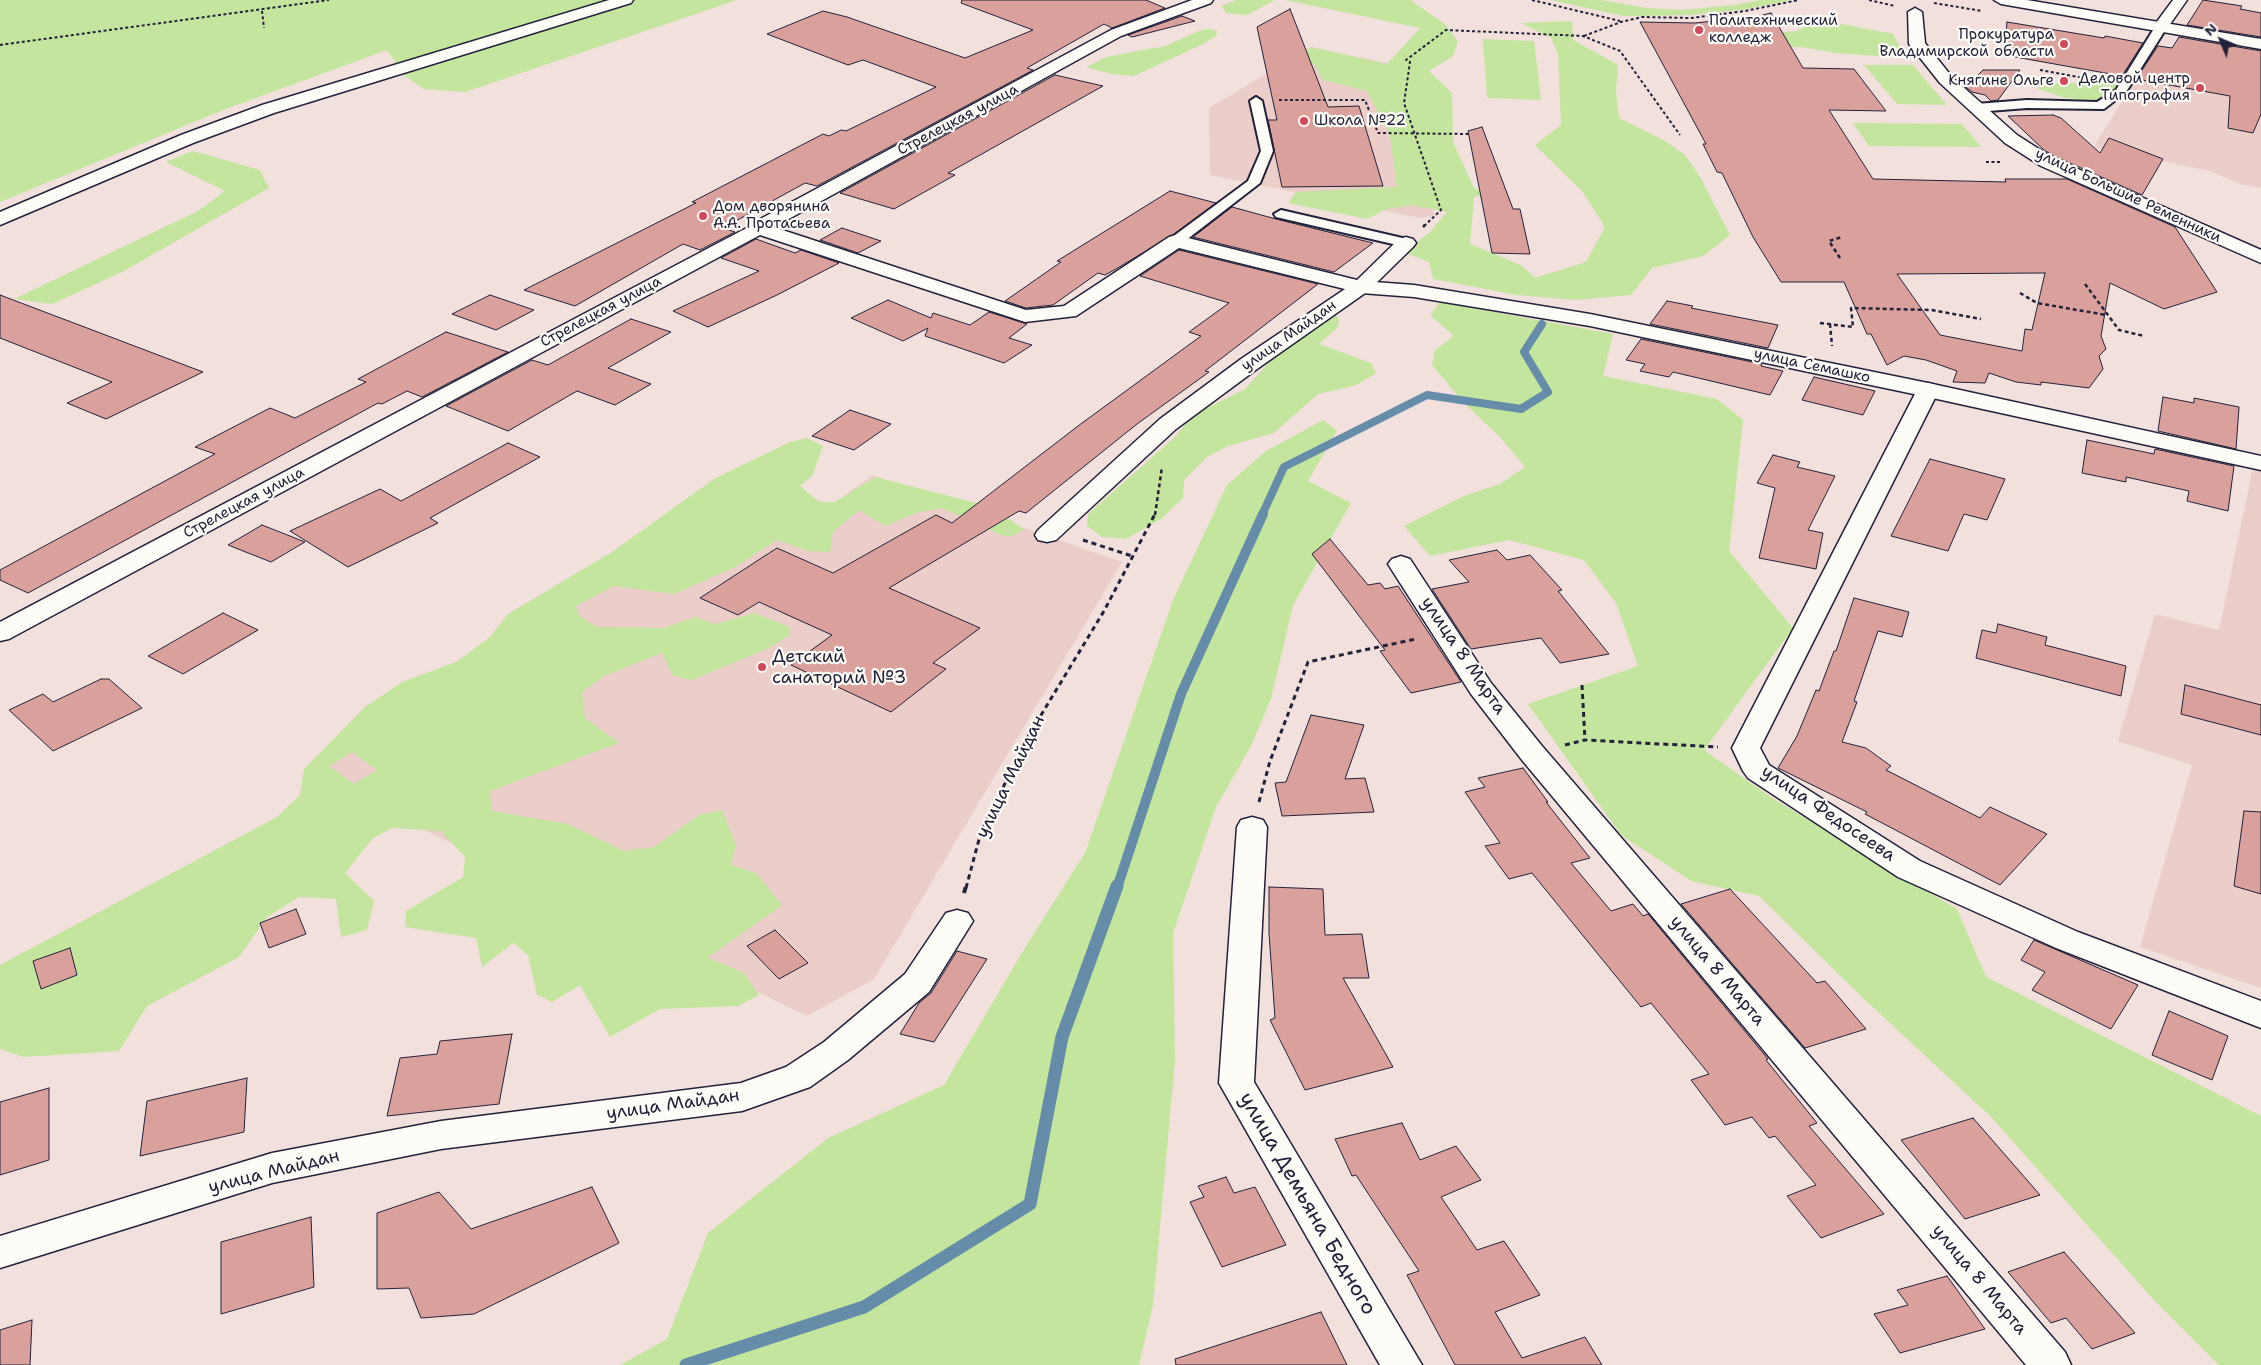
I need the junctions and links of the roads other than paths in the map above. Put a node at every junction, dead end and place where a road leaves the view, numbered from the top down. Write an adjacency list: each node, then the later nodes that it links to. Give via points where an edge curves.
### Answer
1 (626, 0): 11 (street, via 268,109 187,139)
2 (1206, 0): 12 (street, Стрелецкая улица, via 1116,33)
3 (2001, 0): 6 (street)
4 (2180, 0): 6 (street)
5 (1915, 12): 9 (street, улица Большие Ременники, via 1917,44 1946,80)
6 (2161, 27): 7 (street); 9 (lane, via 2120,92 2100,106 2027,104)
7 (2261, 44)
8 (1256, 100): 13 (lane, via 1267,151 1253,183)
9 (1976, 108): 15 (street, улица Большие Ременники, via 2011,138 2047,162)
10 (1281, 214): 14 (lane)
11 (0, 220)
12 (758, 228): 13 (street, via 1025,316 1069,312); 21 (street, Стрелецкая улица)
13 (1176, 241): 16 (street, улица Семашко)
14 (1406, 243): 16 (street, улица Майдан)
15 (2261, 257)
16 (1361, 287): 17 (street, улица Семашко, via 1414,292 1590,320); 19 (street, улица Майдан, via 1168,424)
17 (1928, 390): 18 (street, улица Семашко); 24 (street, улица Федосеева, via 1746,748 1758,771 1909,869 2067,940)
18 (2261, 463)
19 (1049, 532)
20 (1401, 564): 27 (street, улица 8 Марта, via 1481,688 1532,753)
21 (0, 633)
22 (1252, 827): 26 (street, улица Демьяна Бедного, via 1236,1083)
23 (957, 921): 25 (street, улица Майдан, via 917,983 836,1051 798,1077 742,1097 441,1135 272,1168)
24 (2261, 1015)
25 (0, 1252)
26 (1402, 1365)
27 (2051, 1365)

